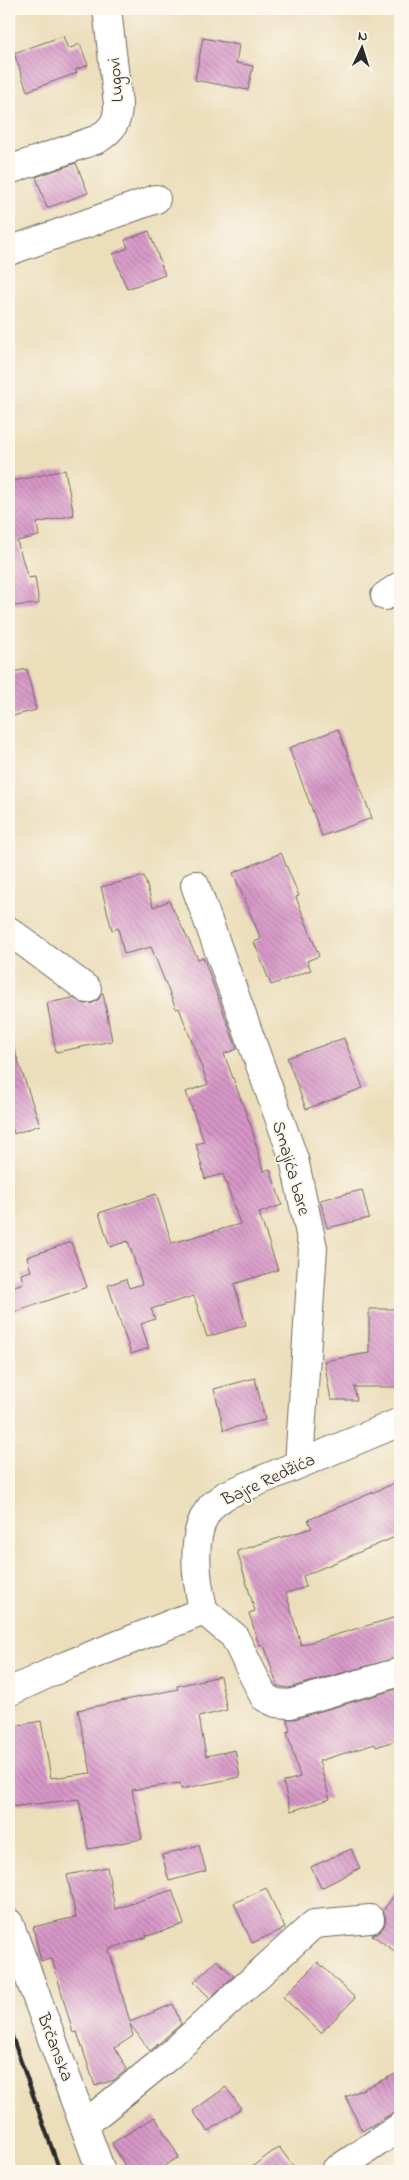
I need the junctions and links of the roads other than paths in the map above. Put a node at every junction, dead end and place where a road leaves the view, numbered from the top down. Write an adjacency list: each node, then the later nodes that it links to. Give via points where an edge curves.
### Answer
1 (108, 9): 2 (street, Lugovi, via 118,118 110,131 98,138)
2 (9, 170)
3 (156, 199): 4 (street)
4 (9, 251)
5 (195, 885): 9 (street, Smajića bare, via 294,1159 313,1248)
6 (9, 931): 7 (street)
7 (88, 989)
8 (400, 1422): 9 (street, Bajre Redžića)
9 (299, 1464): 10 (street, Bajre Redžića, via 226,1494 210,1507 202,1523 196,1554 198,1587)
10 (204, 1611): 11 (street, via 234,1636 264,1697 276,1703 290,1704); 12 (street, via 67,1665)
11 (400, 1672)
12 (9, 1692)
13 (370, 1919): 15 (street, via 314,1924 170,2054)
14 (9, 1922): 15 (street, Brčanska)
15 (85, 2124): 17 (street, Brčanska)
16 (400, 2127): 18 (street)
17 (101, 2171)
18 (335, 2171)

